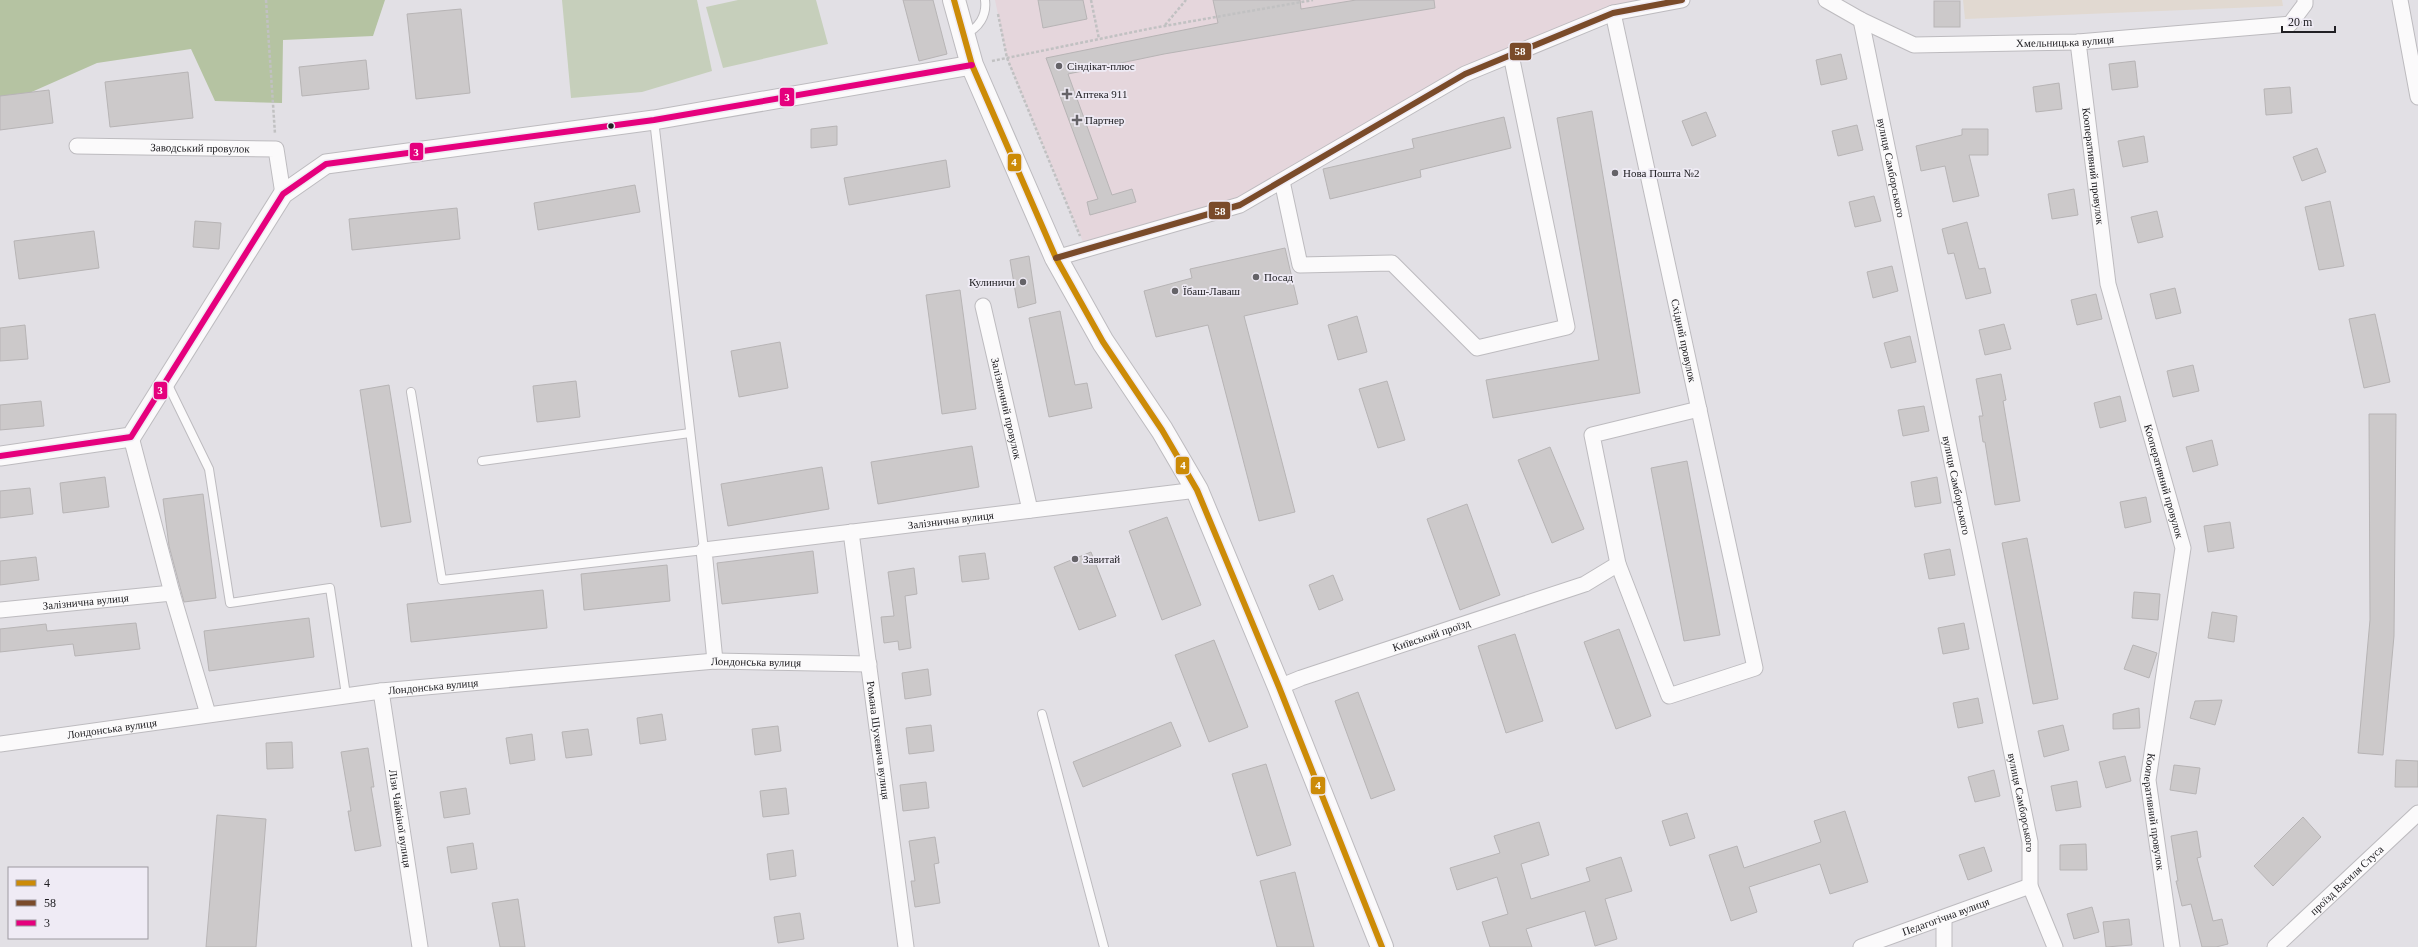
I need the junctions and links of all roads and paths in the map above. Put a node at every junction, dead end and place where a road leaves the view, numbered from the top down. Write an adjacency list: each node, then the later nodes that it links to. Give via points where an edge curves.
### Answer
1 (266, 0): 24 (path)
2 (954, 0): 15 (main road)
3 (985, 0): 15 (lane, via 985,13 981,20 970,32)
4 (1091, 0): 16 (path)
5 (1186, 0): 14 (path)
6 (1313, 0): 14 (path)
7 (1682, 0): 12 (street)
8 (1826, 0): 13 (street, Хмельницька вулиця)
9 (2400, 0): 21 (street)
10 (2305, 2): 17 (street, Хмельницька вулиця, via 2290,24)
11 (997, 7): 19 (path)
12 (1613, 13): 18 (street); 32 (street, Східний провулок)
13 (1861, 20): 17 (street, Хмельницька вулиця, via 1914,45); 53 (street, вулиця Самборського, via 2030,842)
14 (1165, 26): 16 (path)
15 (963, 34): 20 (main road)
16 (1100, 39): 19 (path)
17 (2078, 42): 62 (street, Кооперативний провулок, via 2108,284 2183,548 2148,780)
18 (1511, 55): 25 (street, via 1465,74); 25 (street, via 1566,327 1476,348 1392,263 1300,265)
19 (1007, 58): 27 (path)
20 (972, 65): 22 (street); 28 (main road)
21 (2418, 97)
22 (654, 120): 26 (street, via 326,164); 33 (lane)
23 (77, 146): 24 (street, Заводський провулок)
24 (276, 148): 26 (street)
25 (1282, 180): 27 (street, via 1240,205)
26 (283, 194): 30 (street)
27 (1086, 250): 28 (street)
28 (1056, 258): 37 (main road, via 1103,342 1162,430)
29 (983, 306): 38 (street, Залізничний провулок)
30 (166, 381): 34 (street); 48 (lane, via 210,469 230,603 330,588)
31 (411, 392): 40 (lane, via 442,580)
32 (1699, 409): 41 (street, via 1592,435); 41 (street, Східний провулок, via 1755,668 1669,696)
33 (690, 433): 36 (lane); 40 (lane)
34 (131, 437): 35 (street); 42 (street)
35 (0, 456)
36 (482, 461)
37 (1197, 490): 38 (street, Залізнична вулиця); 46 (main road)
38 (1030, 510): 39 (street, Залізнична вулиця)
39 (851, 532): 40 (street, Залізнична вулиця); 45 (street, Романа Шухевича вулиця)
40 (704, 550): 44 (street)
41 (1618, 564): 46 (street, Київський проїзд, via 1585,584)
42 (172, 593): 43 (street, Залізнична вулиця); 49 (street)
43 (0, 610)
44 (715, 661): 45 (street, Лондонська вулиця); 47 (street, Лондонська вулиця)
45 (869, 664): 56 (street, Романа Шухевича вулиця)
46 (1279, 687): 58 (main road)
47 (381, 690): 48 (street, Лондонська вулиця); 55 (street, Лізи Чайкіної вулиця)
48 (346, 695): 49 (street, Лондонська вулиця)
49 (208, 714): 51 (street, Лондонська вулиця)
50 (1042, 714): 57 (lane)
51 (0, 744)
52 (2418, 813): 63 (street, проїзд Василя Стуса)
53 (2030, 886): 54 (street, Педагогічна вулиця); 61 (street, вулиця Самборського)
54 (1944, 918): 59 (street, Педагогічна вулиця); 60 (street)
55 (420, 947)
56 (906, 947)
57 (1104, 947)
58 (1382, 947)
59 (1861, 947)
60 (1944, 947)
61 (2054, 947)
62 (2172, 947)
63 (2275, 947)

